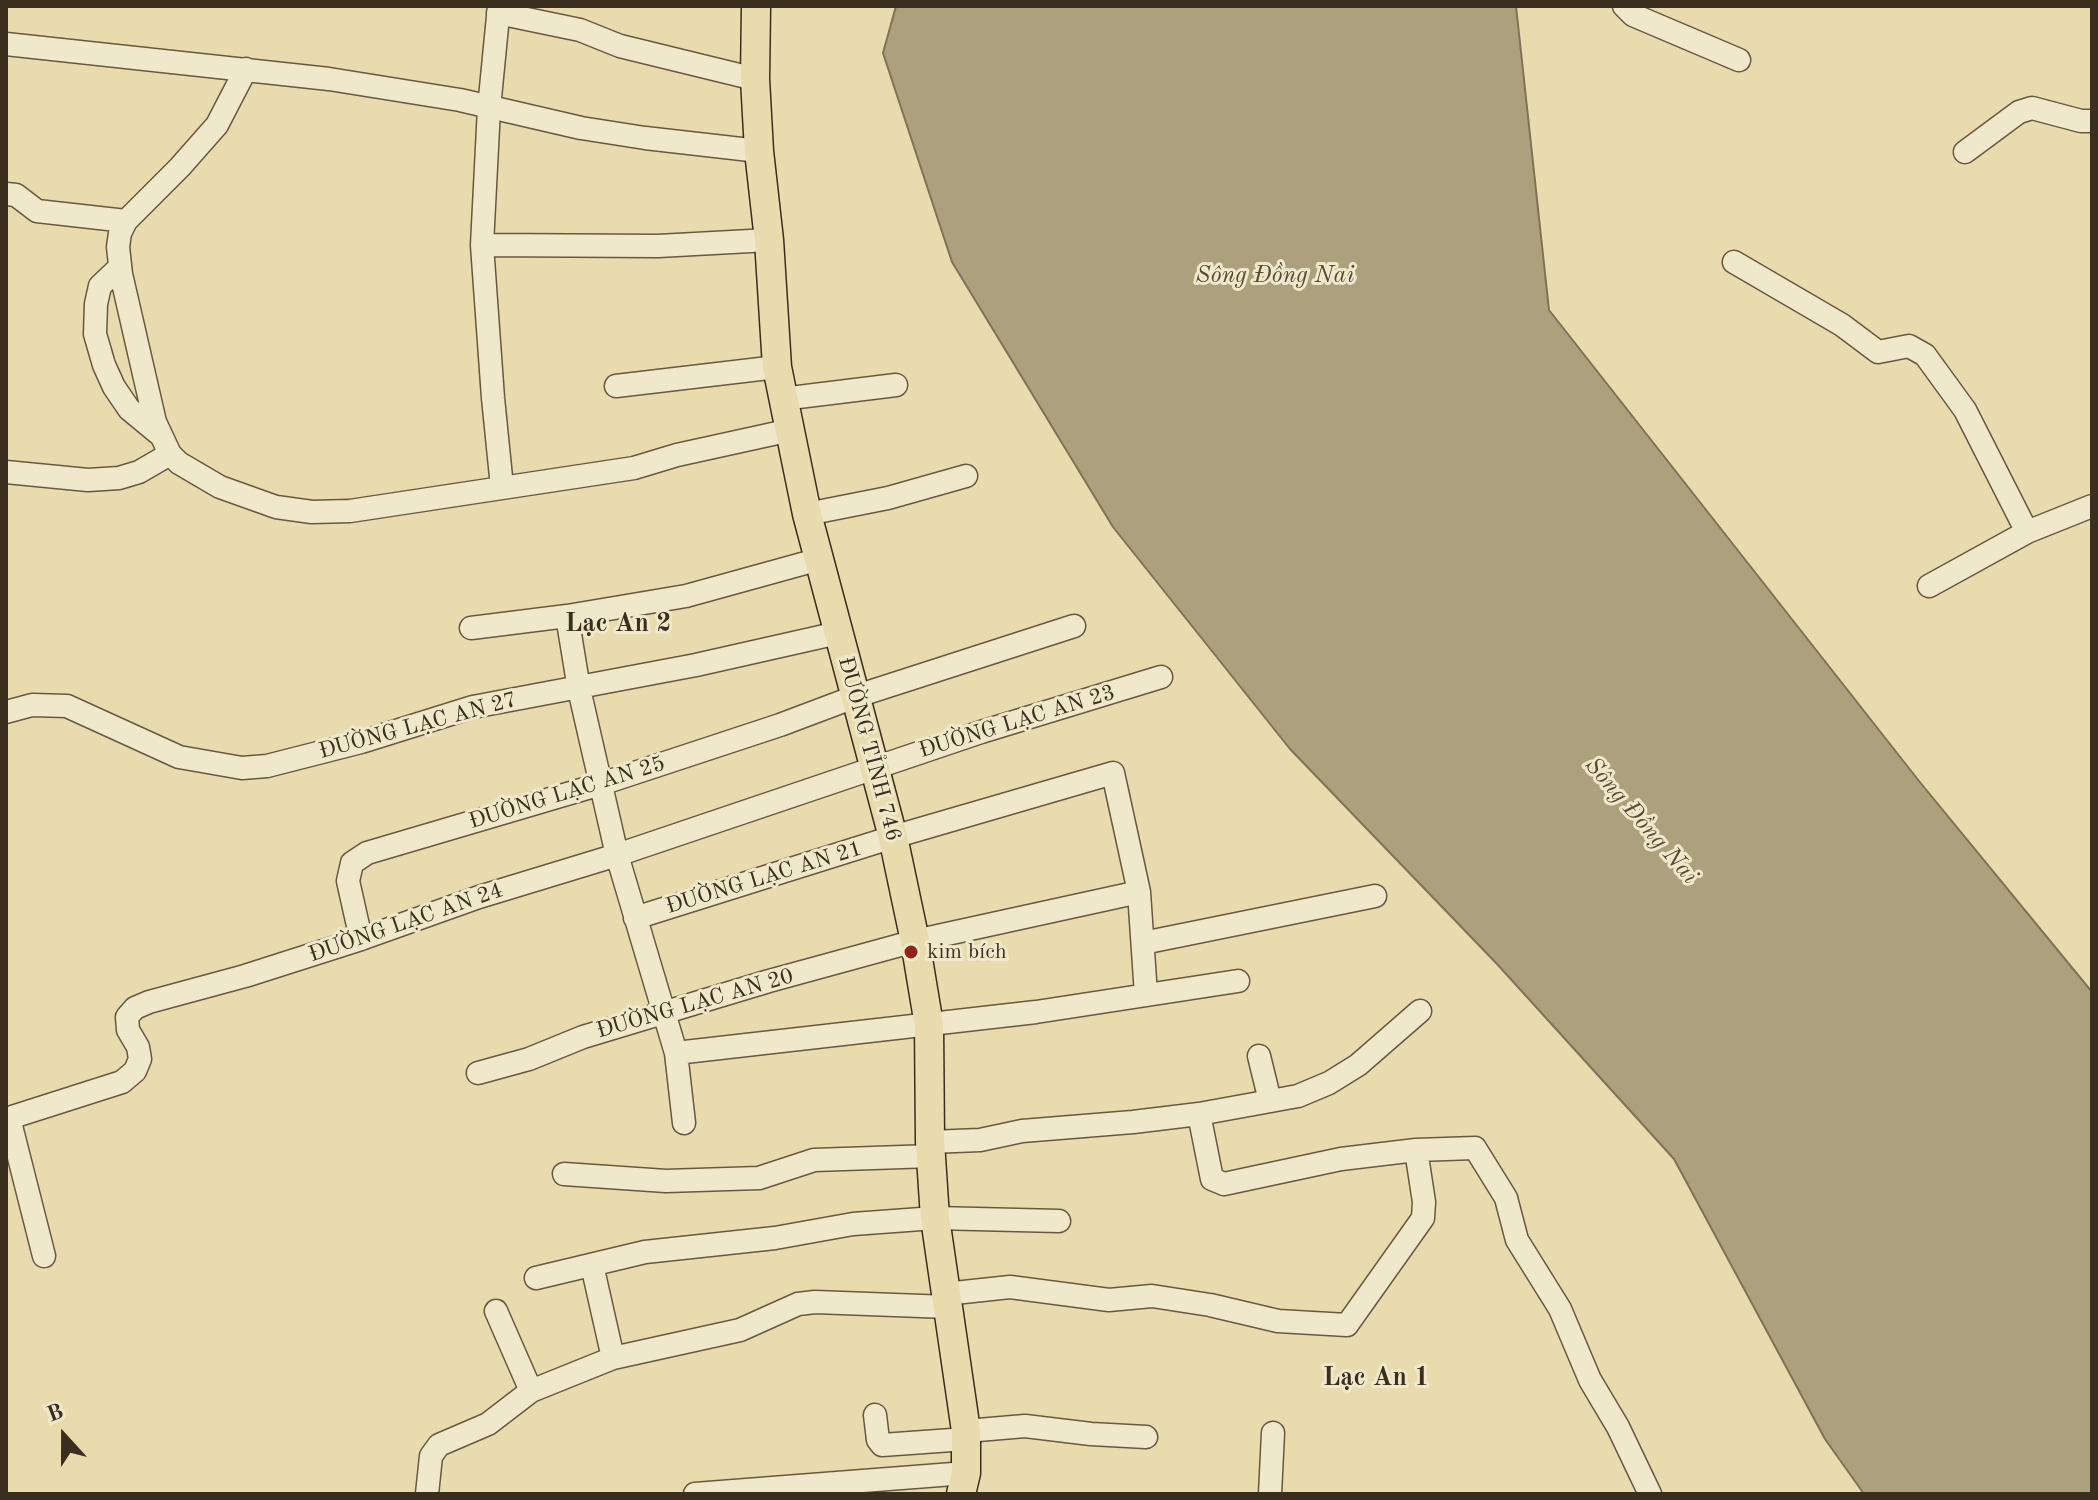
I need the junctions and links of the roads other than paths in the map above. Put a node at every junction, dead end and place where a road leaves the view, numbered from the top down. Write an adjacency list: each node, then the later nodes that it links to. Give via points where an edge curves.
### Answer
1 (756, 6): 7 (main road, ĐƯỜNG TỈNH 746)
2 (1624, 6): 5 (street, via 1633,15)
3 (498, 10): 7 (street); 8 (street)
4 (6, 44): 6 (street)
5 (1739, 60)
6 (246, 69): 8 (street); 13 (street, via 217,125)
7 (755, 79): 10 (main road, ĐƯỜNG TỈNH 746)
8 (489, 108): 10 (street, via 632,136); 15 (street)
9 (2092, 121): 11 (street, via 2032,108)
10 (759, 151): 14 (main road, ĐƯỜNG TỈNH 746)
11 (1965, 152)
12 (6, 194): 13 (street, via 37,211)
13 (126, 221): 17 (street, via 118,247)
14 (769, 240): 15 (street, via 658,246); 18 (main road, ĐƯỜNG TỈNH 746)
15 (482, 245): 27 (street)
16 (1734, 262): 30 (street, via 1878,352 1909,346 1925,355 1965,410)
17 (120, 267): 23 (street); 23 (street, via 100,286 95,334 114,387 129,409)
18 (777, 367): 20 (street); 21 (main road, ĐƯỜNG TỈNH 746)
19 (896, 385): 21 (street)
20 (616, 386)
21 (782, 399): 22 (main road, ĐƯỜNG TỈNH 746)
22 (791, 430): 27 (street, via 634,468); 29 (main road, ĐƯỜNG TỈNH 746)
23 (158, 433): 24 (street)
24 (170, 454): 25 (street, via 119,478); 27 (street, via 249,499 312,512)
25 (6, 472)
26 (966, 476): 29 (street)
27 (502, 487)
28 (2092, 506): 30 (street)
29 (807, 514): 31 (main road, ĐƯỜNG TỈNH 746)
30 (2027, 532): 32 (street)
31 (820, 559): 33 (street, via 686,596); 36 (main road, ĐƯỜNG TỈNH 746)
32 (1929, 586)
33 (567, 616): 35 (street); 38 (street)
34 (1074, 626): 39 (street, ĐƯỜNG LẠC AN 25)
35 (471, 628)
36 (838, 633): 38 (street, ĐƯỜNG LẠC AN 27); 39 (main road, ĐƯỜNG TỈNH 746)
37 (1161, 677): 41 (street, ĐƯỜNG LẠC AN 23)
38 (579, 689): 40 (street, ĐƯỜNG LẠC AN 27, via 473,707 361,742 242,768 179,757 67,706 32,705); 42 (street)
39 (857, 696): 41 (main road, ĐƯỜNG TỈNH 746); 42 (street, ĐƯỜNG LẠC AN 25)
40 (6, 712)
41 (874, 768): 43 (main road, ĐƯỜNG TỈNH 746); 44 (street, ĐƯỜNG LẠC AN 24)
42 (601, 784): 44 (street); 48 (street, ĐƯỜNG LẠC AN 25, via 359,858 352,863 348,881)
43 (893, 837): 45 (street, ĐƯỜNG LẠC AN 21, via 1113,773); 47 (street, ĐƯỜNG LẠC AN 21); 49 (main road, ĐƯỜNG TỈNH 746)
44 (617, 855): 47 (street); 48 (street, ĐƯỜNG LẠC AN 24)
45 (1139, 892): 49 (street, ĐƯỜNG LẠC AN 20); 50 (street)
46 (1375, 896): 50 (street)
47 (635, 918): 54 (street)
48 (361, 939): 61 (street, ĐƯỜNG LẠC AN 24, via 135,1008 127,1017 140,1059 135,1071 122,1082)
49 (915, 941): 54 (street, ĐƯỜNG LẠC AN 20); 55 (main road, ĐƯỜNG TỈNH 746)
50 (1143, 943): 52 (street)
51 (1238, 981): 52 (street)
52 (1146, 995): 55 (street)
53 (1420, 1011): 59 (street, via 1329,1083)
54 (662, 1013): 56 (street); 58 (street, ĐƯỜNG LẠC AN 20)
55 (929, 1025): 56 (street); 63 (main road, ĐƯỜNG TỈNH 746)
56 (676, 1053): 62 (street)
57 (1259, 1056): 59 (street)
58 (478, 1073)
59 (1270, 1101): 60 (street)
60 (1199, 1114): 63 (street, via 1022,1131); 64 (street, via 1212,1179 1224,1184 1341,1159)
61 (8, 1118): 68 (street)
62 (684, 1123)
63 (931, 1149): 65 (street, via 814,1160 759,1178 666,1181); 66 (main road, ĐƯỜNG TỈNH 746)
64 (1416, 1150): 71 (street, via 1423,1218 1347,1325 1278,1321 1152,1296 1109,1300 1010,1287); 83 (street, via 1477,1150 1506,1198 1517,1240 1560,1309 1590,1380)
65 (564, 1174)
66 (935, 1218): 67 (street); 69 (street, via 645,1252); 71 (main road, ĐƯỜNG TỈNH 746)
67 (1059, 1221)
68 (44, 1256)
69 (592, 1265): 70 (street); 73 (street)
70 (536, 1278)
71 (947, 1301): 73 (street, via 798,1304 740,1330); 77 (main road, ĐƯỜNG TỈNH 746)
72 (496, 1311): 74 (street)
73 (613, 1358): 74 (street)
74 (531, 1391): 80 (street, via 488,1424 439,1445 431,1456)
75 (875, 1415): 77 (street, via 882,1445)
76 (1273, 1433): 82 (street)
77 (966, 1435): 78 (street, via 1025,1426); 79 (main road, ĐƯỜNG TỈNH 746)
78 (1146, 1437)
79 (964, 1484): 81 (street)
80 (427, 1494)
81 (695, 1494)
82 (1270, 1494)
83 (1650, 1494)

